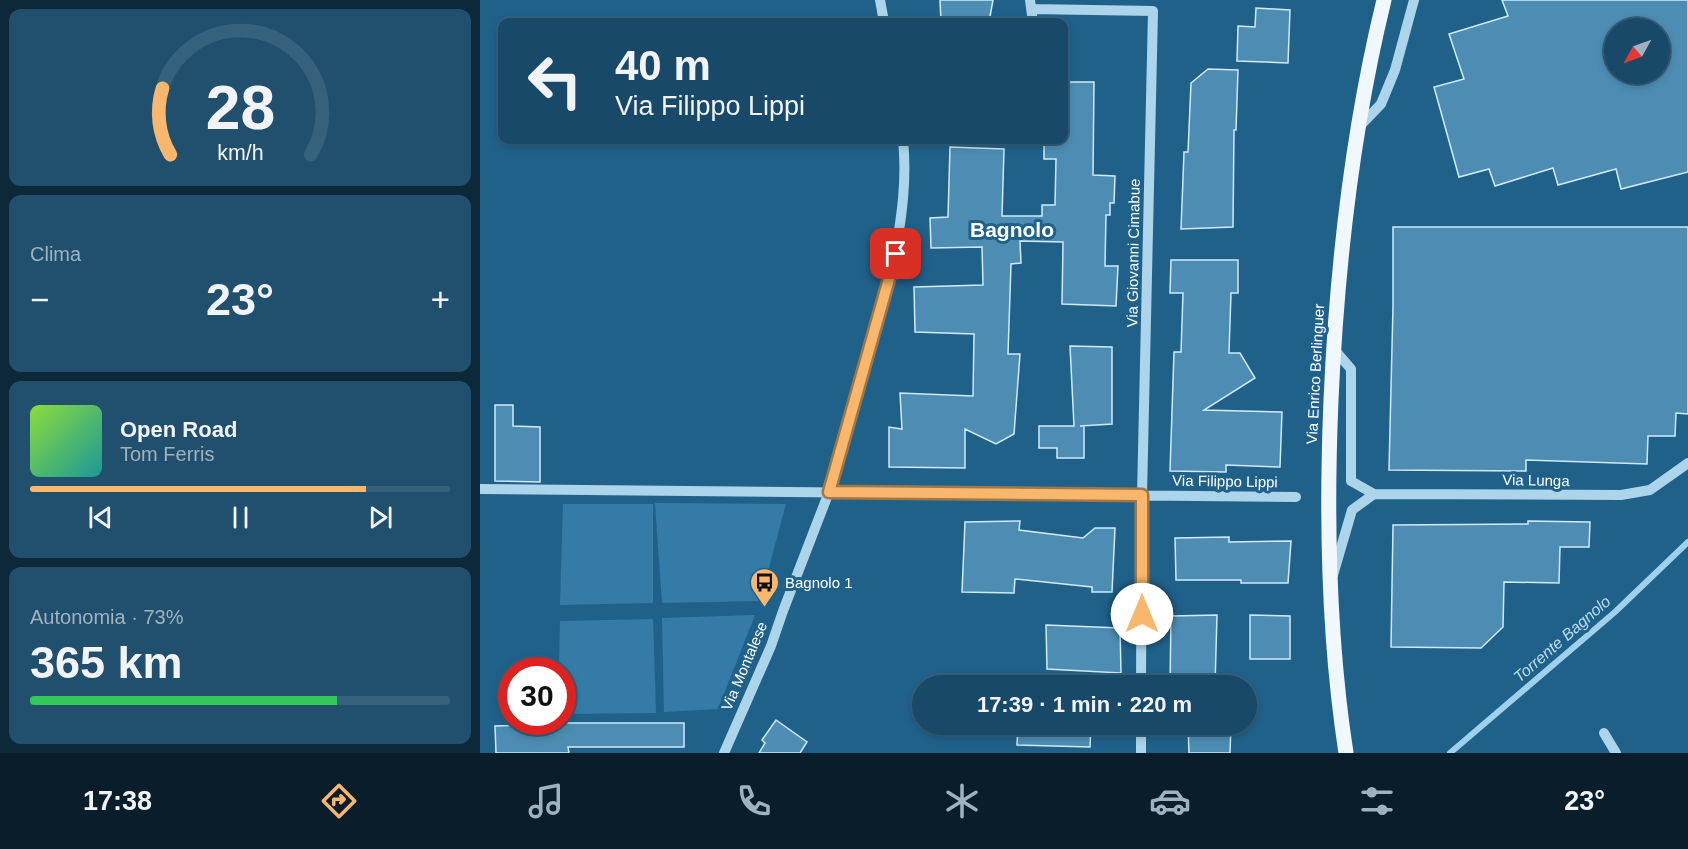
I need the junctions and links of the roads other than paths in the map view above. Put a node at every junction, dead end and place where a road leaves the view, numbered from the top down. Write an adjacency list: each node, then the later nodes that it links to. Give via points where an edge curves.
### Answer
1 (880, 0): 5 (street)
2 (1384, 0): 6 (main road, Via Enrico Berlinguer)
3 (1414, 0): 6 (street, via 1395,70 1381,104)
4 (1031, 4): 13 (street, Via Giovanni Cimabue, via 1153,11)
5 (883, 18)
6 (1357, 129): 8 (main road, Via Enrico Berlinguer)
7 (903, 144): 11 (street, Via Montalese, via 896,254)
8 (1333, 348): 12 (street, via 1351,369 1351,481); 15 (main road, Via Enrico Berlinguer)
9 (1688, 463): 12 (street, Via Lunga, via 1650,490 1621,495)
10 (480, 489): 11 (street, Via Filippo Lippi)
11 (829, 492): 13 (street, Via Filippo Lippi); 19 (street, Via Montalese, via 771,646)
12 (1374, 494): 15 (street, via 1352,510)
13 (1142, 495): 14 (street, Via Filippo Lippi); 16 (street, Via Giovanni Cimabue)
14 (1296, 497)
15 (1330, 587): 21 (main road, Via Enrico Berlinguer, via 1335,671)
16 (1141, 675)
17 (1604, 733): 22 (street)
18 (1141, 735): 20 (street)
19 (724, 753)
20 (1141, 753)
21 (1346, 753)
22 (1616, 753)

